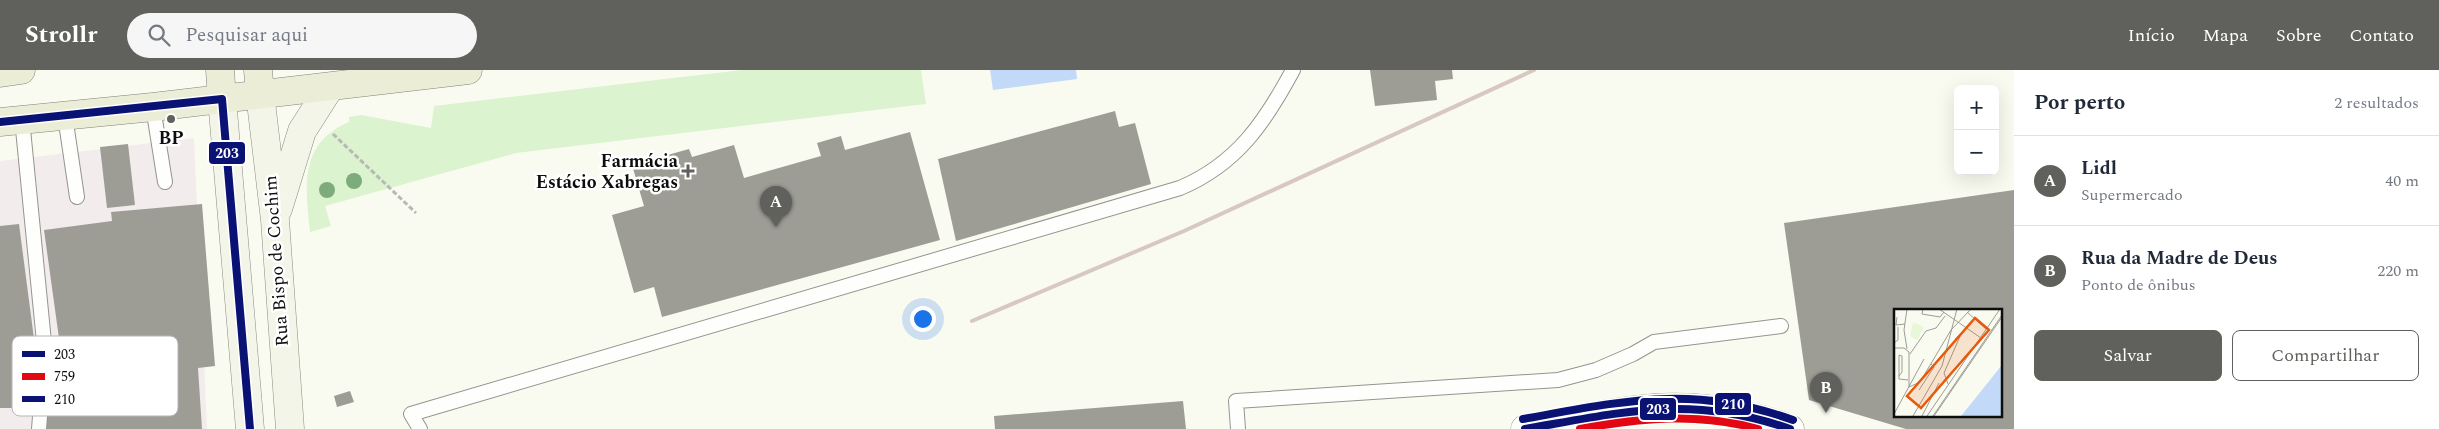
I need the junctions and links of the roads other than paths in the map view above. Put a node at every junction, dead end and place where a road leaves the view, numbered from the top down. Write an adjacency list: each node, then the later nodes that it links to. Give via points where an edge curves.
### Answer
1 (21, 70): 5 (main road)
2 (220, 70): 8 (main road)
3 (468, 70): 7 (main road)
4 (1293, 70): 23 (lane, via 1248,140 1224,164 1190,184 411,414)
5 (0, 73)
6 (259, 82): 7 (main road); 8 (main road); 14 (main road, Rua Bispo de Cochim)
7 (330, 87): 14 (main road, via 302,131)
8 (222, 99): 9 (main road); 18 (main road)
9 (153, 107): 10 (main road); 12 (lane)
10 (65, 116): 11 (main road); 13 (lane)
11 (11, 121): 16 (lane)
12 (165, 182)
13 (77, 197)
14 (275, 220): 17 (main road, Rua Bispo de Cochim)
15 (1781, 326): 24 (lane, via 1654,342 1596,370 1558,380 1236,400)
16 (43, 336)
17 (284, 362): 18 (main road); 22 (main road, Rua Bispo de Cochim)
18 (245, 365): 21 (main road)
19 (40, 416): 20 (lane)
20 (39, 429)
21 (250, 429)
22 (290, 429)
23 (420, 429)
24 (1238, 429)
25 (1524, 429): 26 (street, via 1652,408 1680,407 1748,417)
26 (1790, 429)

